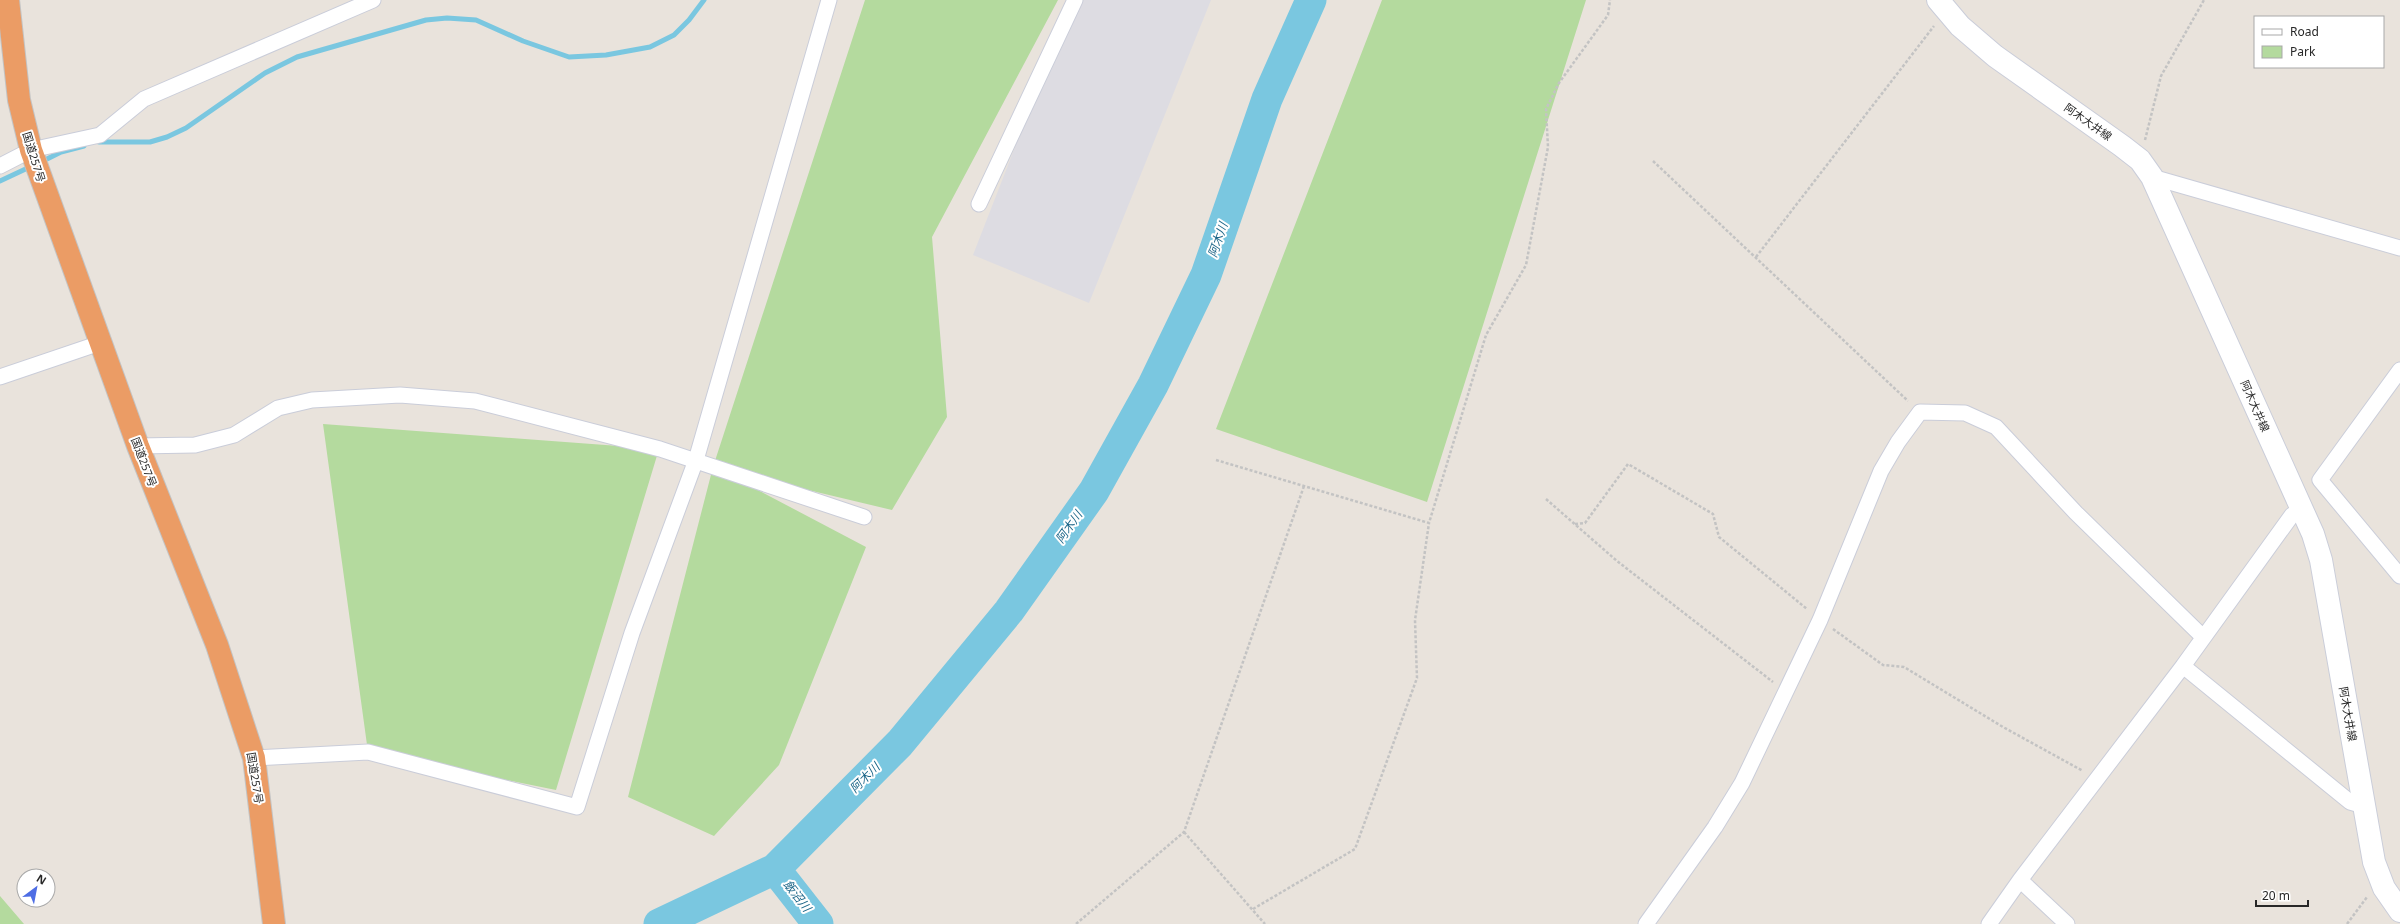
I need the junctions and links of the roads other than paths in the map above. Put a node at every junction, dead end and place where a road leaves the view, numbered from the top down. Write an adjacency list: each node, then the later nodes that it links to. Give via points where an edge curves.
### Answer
1 (8, 0): 6 (highway, 国道257号, via 18,100)
2 (373, 0): 6 (street, via 144,99 100,135)
3 (828, 0): 15 (street)
4 (1075, 0): 9 (street)
5 (1942, 6): 8 (main road, 阿木大井線, via 1995,56)
6 (31, 150): 7 (street); 11 (highway, 国道257号)
7 (0, 166)
8 (2146, 169): 10 (street); 16 (main road, 阿木大井線)
9 (979, 204)
10 (2400, 248)
11 (100, 343): 13 (street); 14 (highway, 国道257号)
12 (2400, 370): 18 (street, via 2320,480)
13 (0, 377)
14 (138, 446): 15 (street, via 195,445 234,435 278,408 312,400 400,395 475,401); 21 (highway, 国道257号, via 217,645)
15 (696, 460): 17 (street); 21 (street, via 632,633 577,807 368,752)
16 (2301, 509): 19 (street, via 2292,515); 22 (main road, 阿木大井線, via 2313,534 2321,560)
17 (864, 517)
18 (2400, 576)
19 (2203, 637): 20 (street); 26 (street, via 2076,513 1996,427 1965,413 1920,412 1881,471 1820,620 1742,783 1715,827)
20 (2183, 666): 22 (street, via 2350,802); 23 (street)
21 (254, 758): 25 (highway, 国道257号)
22 (2364, 806): 24 (main road, 阿木大井線, via 2374,862 2384,888)
23 (2020, 880): 27 (street); 28 (street)
24 (2400, 911)
25 (274, 924)
26 (1646, 924)
27 (1989, 924)
28 (2067, 924)

